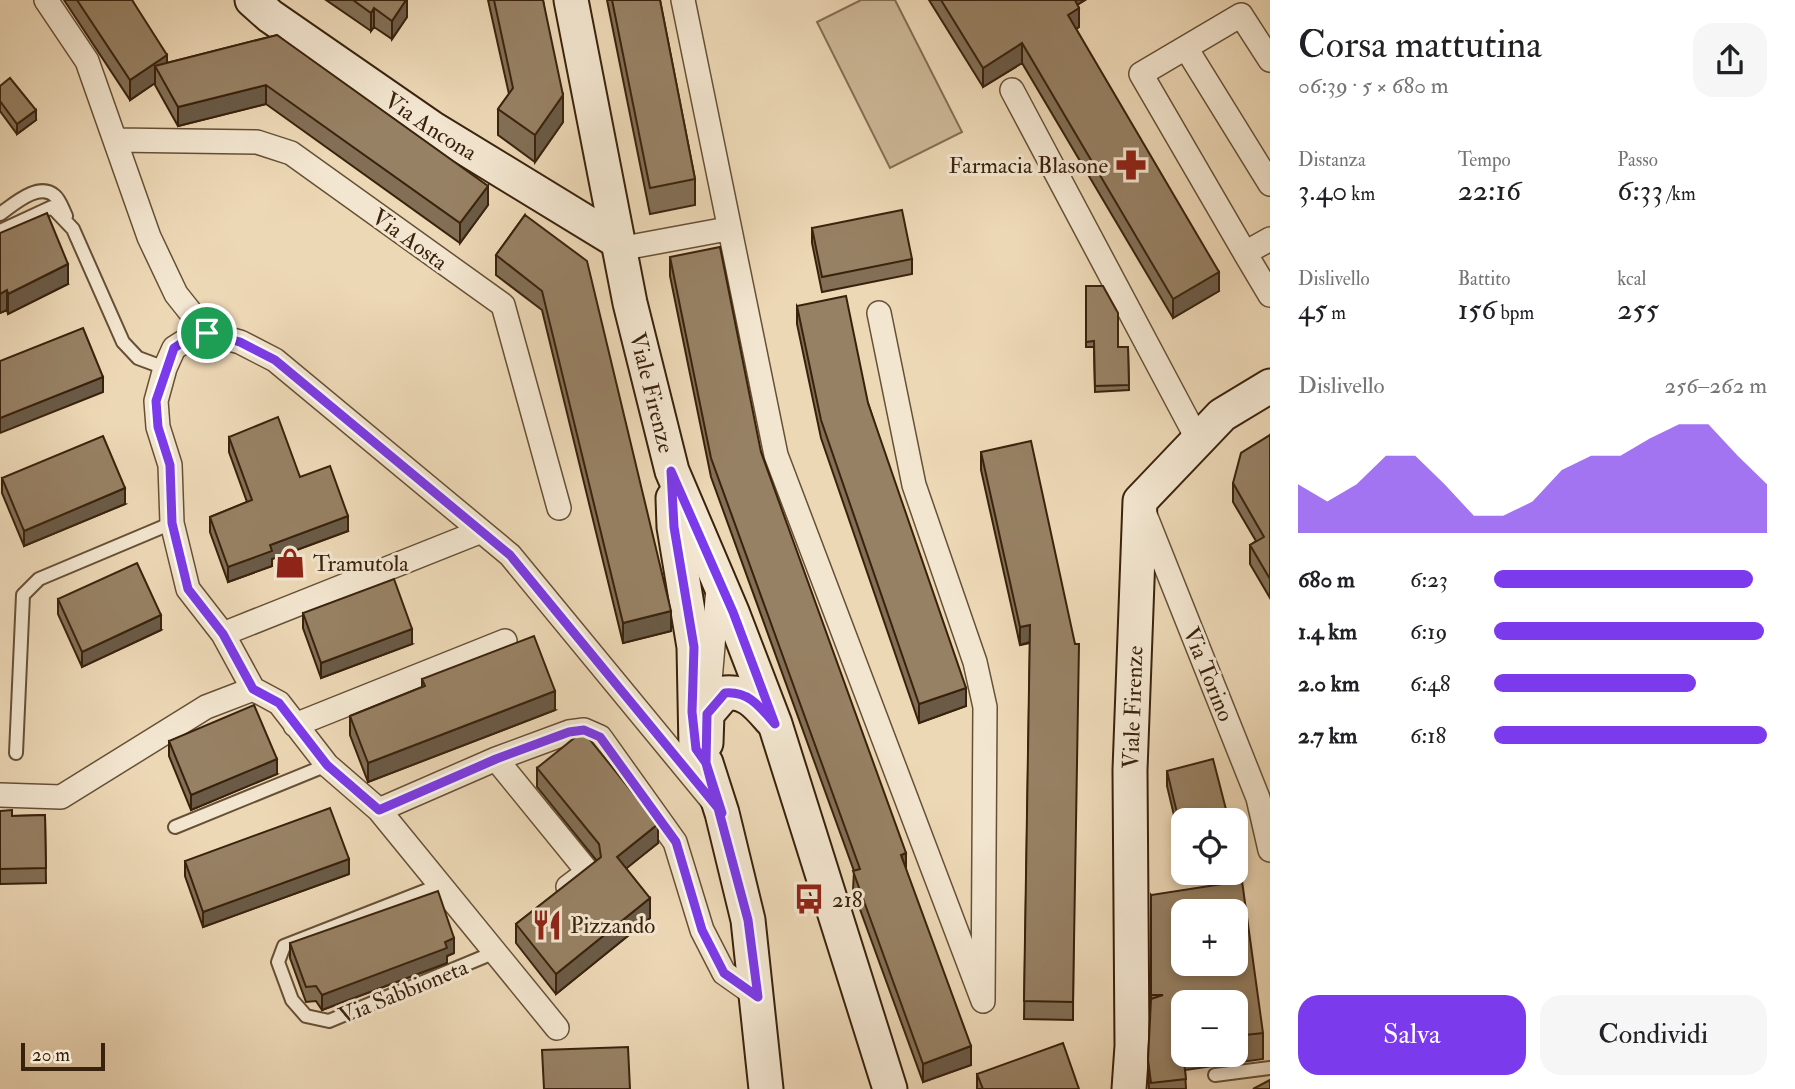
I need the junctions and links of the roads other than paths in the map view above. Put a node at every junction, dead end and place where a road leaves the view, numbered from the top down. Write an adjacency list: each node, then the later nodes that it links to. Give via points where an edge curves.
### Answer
1 (46, 0): 8 (street, via 87,61)
2 (252, 0): 15 (main road, Via Ancona, via 432,128)
3 (571, 0): 15 (main road, Viale Firenze)
4 (683, 0): 12 (street)
5 (1186, 48): 6 (street, via 1241,15); 9 (street); 16 (street, via 1141,74)
6 (1270, 60)
7 (1012, 90): 22 (street)
8 (116, 140): 19 (street, via 149,237 176,294); 25 (street, Via Aosta, via 257,142 291,153 503,305)
9 (1270, 184)
10 (0, 214): 11 (lane, via 23,197 47,192 56,197)
11 (73, 229): 13 (lane, via 52,207); 20 (lane, via 122,342 138,358)
12 (727, 229): 15 (street); 18 (street, via 776,455 983,1001 985,707 975,662 914,485)
13 (0, 231)
14 (1270, 239): 16 (street)
15 (618, 245): 23 (main road, Viale Firenze)
16 (1245, 253): 17 (street)
17 (1270, 295)
18 (879, 313)
19 (207, 333): 20 (street, Via Sabbioneta, via 194,335 174,348); 27 (street, via 240,342 275,360)
20 (165, 368): 26 (street, Via Sabbioneta, via 156,401 158,427 170,465)
21 (1270, 386): 22 (main road, via 1222,415)
22 (1198, 440): 24 (main road)
23 (671, 471): 28 (main road, Viale Firenze); 37 (main road, via 674,527 694,647 696,749)
24 (1140, 501): 43 (street, Via Torino, via 1258,798); 53 (main road, Viale Firenze, via 1130,770)
25 (559, 508)
26 (172, 523): 29 (street, Via Sabbioneta, via 188,589); 35 (lane, via 39,579 23,595)
27 (479, 532): 29 (street); 41 (street, via 510,555)
28 (718, 584): 32 (street); 33 (main road, Viale Firenze)
29 (223, 634): 31 (street, Via Sabbioneta)
30 (505, 641): 34 (street)
31 (253, 689): 34 (street, Via Sabbioneta, via 279,703); 39 (street, via 206,707 61,797)
32 (707, 714): 33 (main road, via 725,693 739,692); 37 (main road)
33 (775, 724): 52 (main road, Viale Firenze)
34 (295, 725): 38 (street, Via Sabbioneta)
35 (16, 753)
36 (496, 759): 40 (street); 45 (street, via 589,872); 47 (street, via 569,732 584,730 600,737 676,842 702,930 724,973)
37 (706, 763): 41 (main road)
38 (327, 765): 40 (street, Via Sabbioneta); 42 (lane)
39 (0, 795)
40 (379, 810): 44 (street, Via Sabbioneta)
41 (722, 813): 47 (main road, via 748,920)
42 (175, 827)
43 (1270, 850)
44 (440, 885): 46 (street, Via Sabbioneta); 46 (lane, Via Sabbioneta, via 284,946 278,962 292,1000 306,1016 329,1021)
45 (550, 901)
46 (493, 953): 48 (street, Via Sabbioneta)
47 (758, 997): 51 (main road)
48 (557, 1028)
49 (1270, 1068): 50 (lane)
50 (1215, 1075)
51 (766, 1089)
52 (890, 1089)
53 (1129, 1089)

